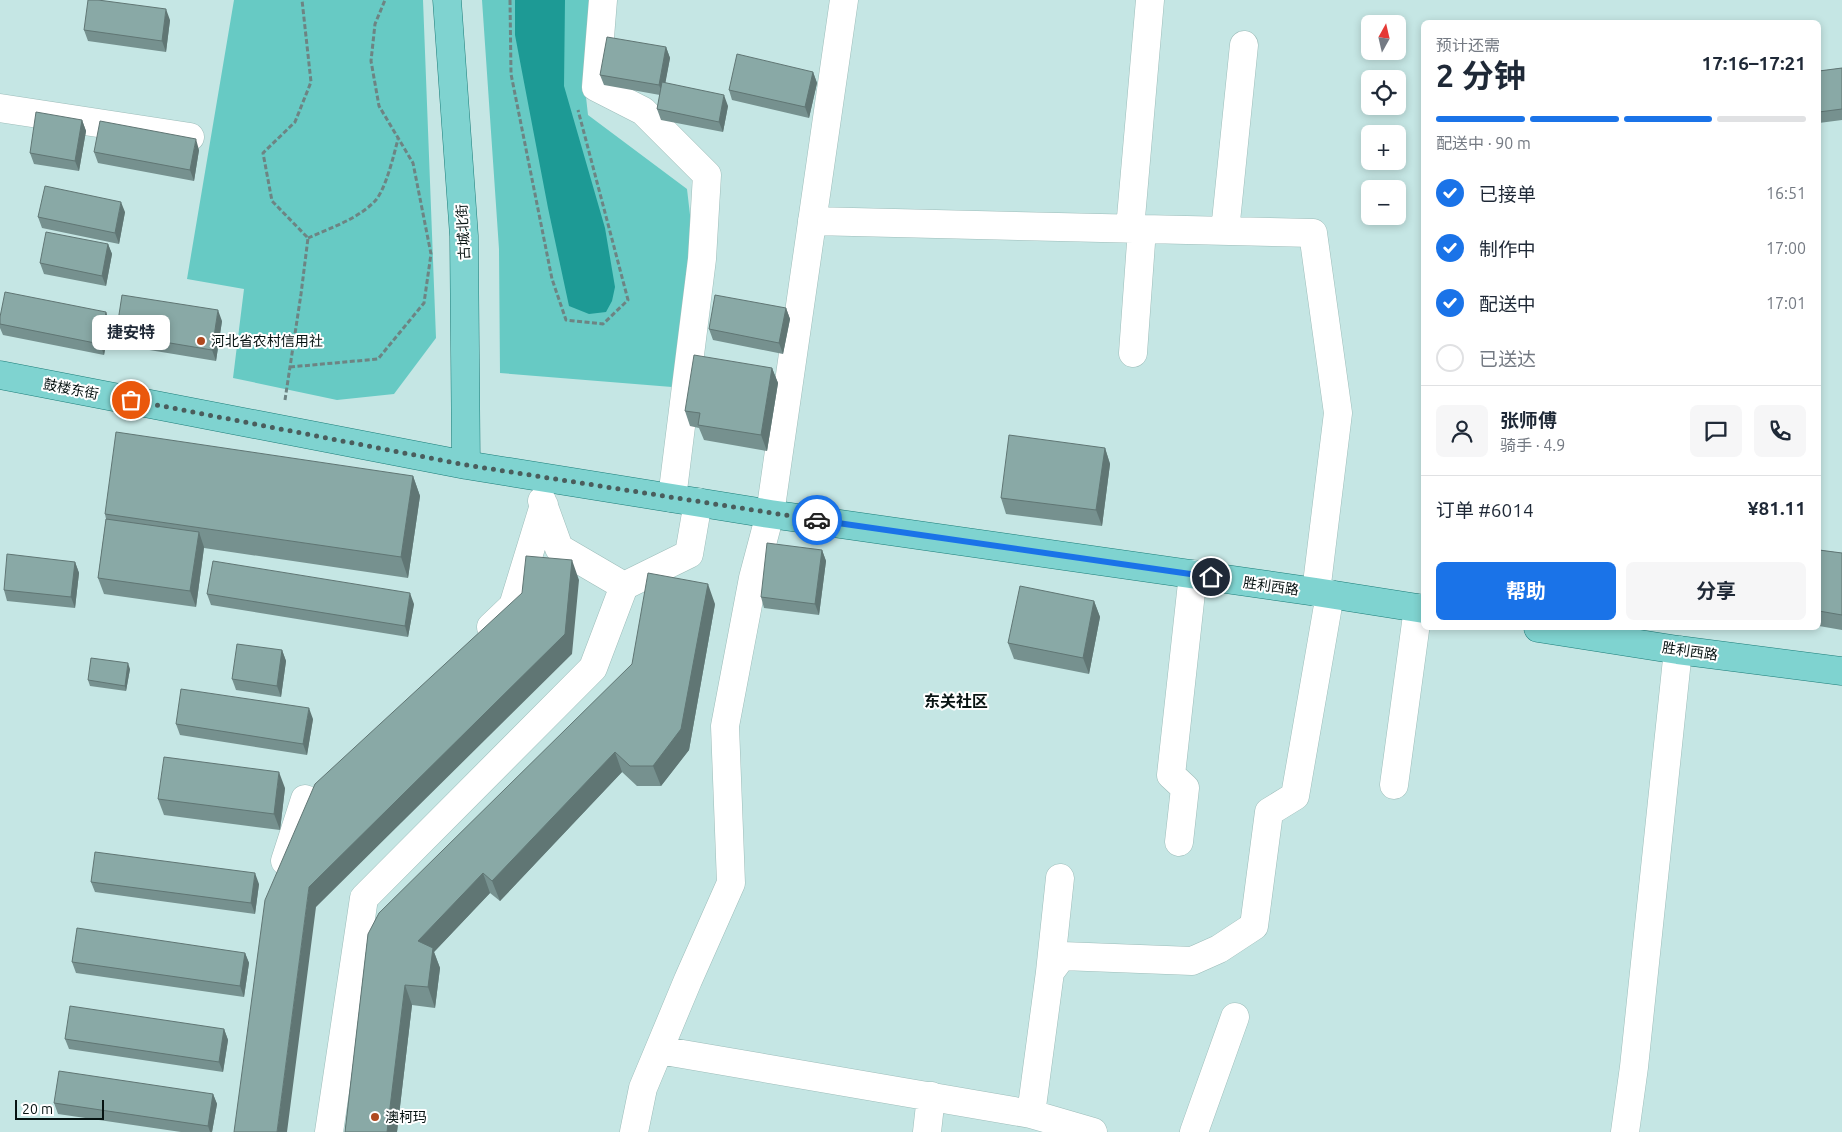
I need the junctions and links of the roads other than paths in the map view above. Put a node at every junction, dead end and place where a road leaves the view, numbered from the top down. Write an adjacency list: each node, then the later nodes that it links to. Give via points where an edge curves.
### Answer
1 (447, 0): 13 (main road, 古城北街, via 464,236)
2 (604, 0): 15 (street, via 596,87 642,111 707,175)
3 (844, 0): 8 (street)
4 (1150, 0): 9 (street)
5 (1244, 45): 10 (street)
6 (0, 108): 7 (street)
7 (190, 137)
8 (812, 221): 9 (street); 17 (street)
9 (1136, 229): 10 (street); 11 (street)
10 (1225, 231): 20 (street, via 1313,233 1338,413)
11 (1133, 353)
12 (0, 375): 13 (main road, 鼓楼东街)
13 (466, 465): 14 (main road, 胜利西路)
14 (533, 476): 15 (main road, 胜利西路); 16 (street)
15 (685, 500): 17 (main road, 胜利西路); 19 (street, via 689,554)
16 (544, 505): 19 (street, via 559,548); 23 (street, via 514,606)
17 (770, 514): 18 (main road, 胜利西路); 33 (street, via 753,578 725,726 731,883)
18 (1193, 574): 20 (main road, 胜利西路); 28 (street, via 1171,775 1185,788)
19 (624, 586): 36 (street, via 593,668 364,898)
20 (1323, 593): 21 (main road, 胜利西路); 31 (street, via 1295,796 1269,812 1254,926 1219,949 1192,961 1062,956)
21 (1421, 609): 26 (street)
22 (1551, 630): 24 (main road, 胜利西路)
23 (472, 646)
24 (1678, 650): 25 (main road, 胜利西路); 41 (street)
25 (1842, 671)
26 (1394, 785)
27 (305, 799): 30 (street)
28 (1180, 842)
29 (1060, 878): 31 (street)
30 (277, 885)
31 (1050, 972): 35 (street)
32 (1234, 1017): 40 (street)
33 (659, 1050): 34 (street); 37 (street, via 643,1088)
34 (931, 1096): 35 (street); 38 (street)
35 (1031, 1114): 39 (street)
36 (329, 1132)
37 (634, 1132)
38 (927, 1132)
39 (1093, 1132)
40 (1194, 1132)
41 (1625, 1132)

